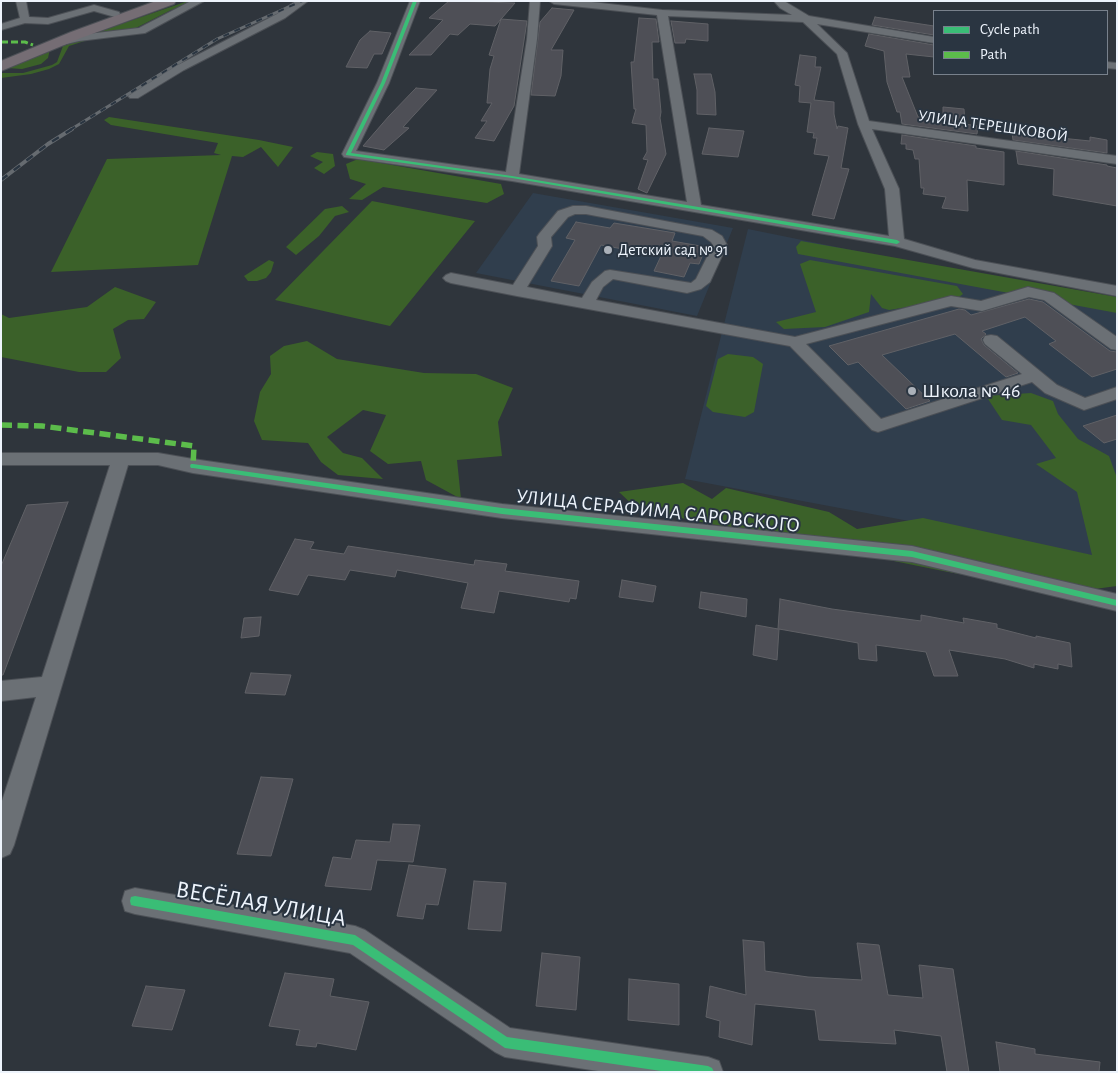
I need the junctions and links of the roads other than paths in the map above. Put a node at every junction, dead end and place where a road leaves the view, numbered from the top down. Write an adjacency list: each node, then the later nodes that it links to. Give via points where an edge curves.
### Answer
1 (20, 1): 13 (street)
2 (151, 1): 11 (highway)
3 (169, 1): 16 (highway)
4 (199, 1): 16 (street, via 141,31)
5 (303, 1): 19 (street)
6 (415, 1): 22 (street, via 383,83 348,154)
7 (535, 1): 22 (street)
8 (556, 1): 10 (street)
9 (780, 1): 12 (street)
10 (662, 13): 12 (street); 24 (street)
11 (115, 14): 13 (street, via 94,8 48,21); 17 (highway)
12 (806, 19): 15 (street); 20 (street, via 842,53)
13 (25, 20): 14 (street)
14 (1, 27)
15 (933, 40)
16 (58, 43): 18 (highway); 18 (highway, via 53,59 44,65 20,71)
17 (1, 58)
18 (1, 68)
19 (140, 97)
20 (864, 124): 21 (street, УЛИЦА ТЕРЕШКОВОЙ); 26 (street, via 892,190)
21 (1117, 160)
22 (512, 177): 23 (street)
23 (644, 199): 24 (street); 25 (street)
24 (695, 208): 26 (street)
25 (634, 219): 28 (street, via 586,210 562,214 544,237 545,246); 30 (street, via 707,233 717,239 720,245 702,282 687,288 610,274 597,284)
26 (897, 242): 29 (street, via 973,264)
27 (451, 278): 28 (street)
28 (517, 291): 30 (street)
29 (1117, 292)
30 (587, 303): 32 (street)
31 (991, 340): 34 (street)
32 (795, 342): 33 (street, via 951,301 982,306 1028,292 1049,296); 34 (street, via 878,426)
33 (1117, 345)
34 (1035, 376): 35 (street, via 1051,389 1084,404)
35 (1117, 393)
36 (1, 459): 37 (street, УЛИЦА СЕРАФИМА САРОВСКОГО)
37 (120, 459): 38 (street, УЛИЦА СЕРАФИМА САРОВСКОГО, via 158,458 193,466 502,511 912,554); 39 (street)
38 (1117, 602)
39 (51, 686): 40 (street); 41 (street)
40 (1, 691)
41 (1, 846)
42 (135, 901): 43 (street, ВЕСЁЛАЯ УЛИЦА, via 355,940 505,1042)
43 (708, 1072)

